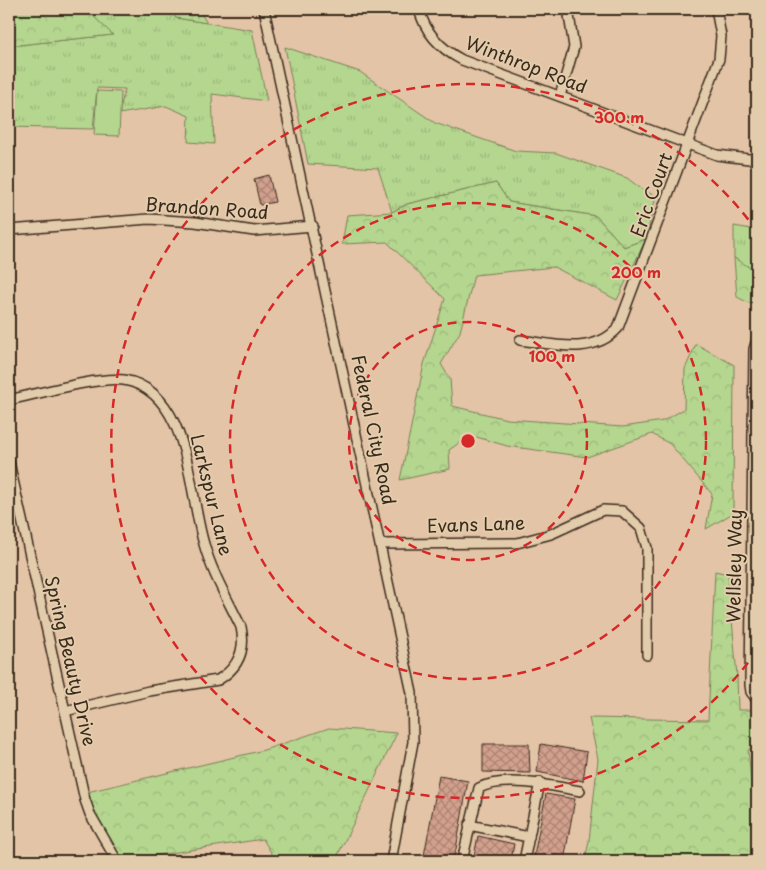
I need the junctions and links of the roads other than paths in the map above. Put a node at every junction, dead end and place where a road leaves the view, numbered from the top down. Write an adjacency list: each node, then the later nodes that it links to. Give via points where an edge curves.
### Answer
1 (264, 9): 8 (street, Federal City Road)
2 (419, 9): 5 (street, Winthrop Road, via 432,36 451,54)
3 (568, 9): 5 (street, via 574,47)
4 (716, 9): 6 (street, Eric Court, via 721,36 719,59)
5 (560, 96): 6 (street, Winthrop Road)
6 (688, 144): 7 (street, Winthrop Road, via 734,158); 10 (street, Eric Court, via 618,328 604,341 587,346)
7 (757, 160)
8 (312, 226): 9 (street, Brandon Road, via 254,231 149,219); 14 (street, Federal City Road)
9 (9, 230)
10 (520, 340)
11 (757, 340): 15 (street, Wellsley Way, via 754,358)
12 (9, 400): 18 (street, Larkspur Lane, via 113,379 142,386 164,403 175,421 209,560 243,637 238,661 218,680 148,691)
13 (9, 462): 18 (street, Spring Beauty Drive)
14 (381, 544): 16 (street, Evans Lane, via 517,543 536,540 603,510 622,512 641,528 647,548); 24 (street, Federal City Road, via 414,716 413,742)
15 (754, 592): 17 (street, Wellsley Way, via 750,685)
16 (647, 656)
17 (757, 700)
18 (65, 711): 23 (street, Spring Beauty Drive, via 85,800)
19 (540, 782): 20 (street); 21 (street, via 490,784 479,788); 22 (street)
20 (580, 792)
21 (469, 825): 22 (street); 25 (street)
22 (529, 837): 26 (street)
23 (117, 861)
24 (391, 861)
25 (462, 861)
26 (524, 861)

